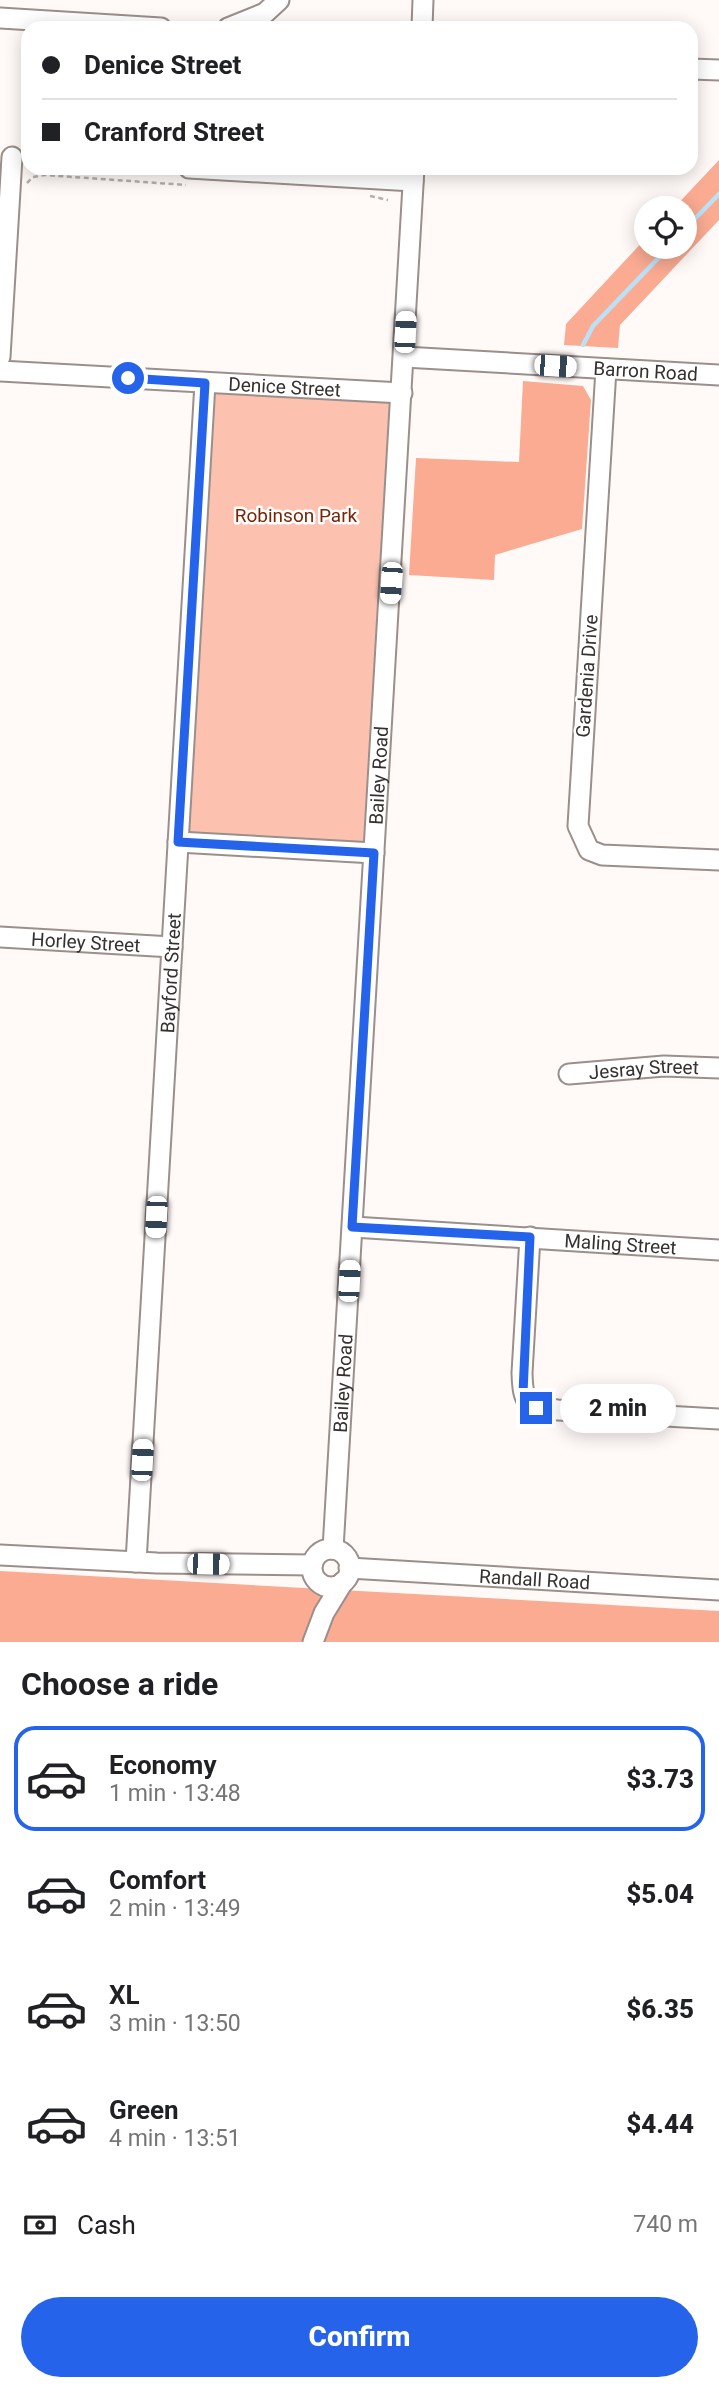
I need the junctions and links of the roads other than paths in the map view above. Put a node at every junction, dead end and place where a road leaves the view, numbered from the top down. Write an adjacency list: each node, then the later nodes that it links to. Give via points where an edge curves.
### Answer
1 (279, 0): 5 (street, via 265,13)
2 (424, 0): 6 (street)
3 (0, 18): 4 (street)
4 (48, 21)
5 (245, 21)
6 (422, 21)
7 (698, 69): 8 (street)
8 (719, 70)
9 (13, 157): 13 (street)
10 (338, 175): 12 (street)
11 (413, 175): 14 (street, Bailey Road)
12 (189, 177)
13 (0, 357)
14 (404, 357): 15 (street, Barron Road); 19 (street, Bailey Road)
15 (606, 369): 17 (street, Barron Road); 22 (street, Gardenia Drive, via 578,827 589,850 602,855)
16 (0, 371): 18 (street, Denice Street)
17 (719, 375)
18 (205, 383): 19 (street, Denice Street); 20 (street, Bayford Street)
19 (402, 393): 21 (street, Bailey Road)
20 (178, 842): 21 (street); 24 (street, Bayford Street)
21 (374, 853): 27 (street, Bailey Road)
22 (719, 860)
23 (0, 937): 24 (street, Horley Street)
24 (172, 947): 33 (street, Bayford Street)
25 (719, 1068): 26 (street, Jesray Street, via 664,1066)
26 (569, 1074)
27 (352, 1227): 28 (street, Maling Street); 31 (street, Bailey Road)
28 (530, 1237): 29 (street, Maling Street); 30 (street, via 522,1373 527,1402 536,1408 558,1410)
29 (719, 1250)
30 (719, 1419)
31 (333, 1549): 34 (street, via 317,1554); 35 (street, via 346,1556)
32 (0, 1555): 33 (street, Randall Road)
33 (136, 1562): 34 (street, Randall Road)
34 (314, 1572): 35 (street, Randall Road, via 332,1586); 37 (street)
35 (346, 1575): 36 (street, Randall Road); 37 (street)
36 (719, 1590)
37 (313, 1641)

